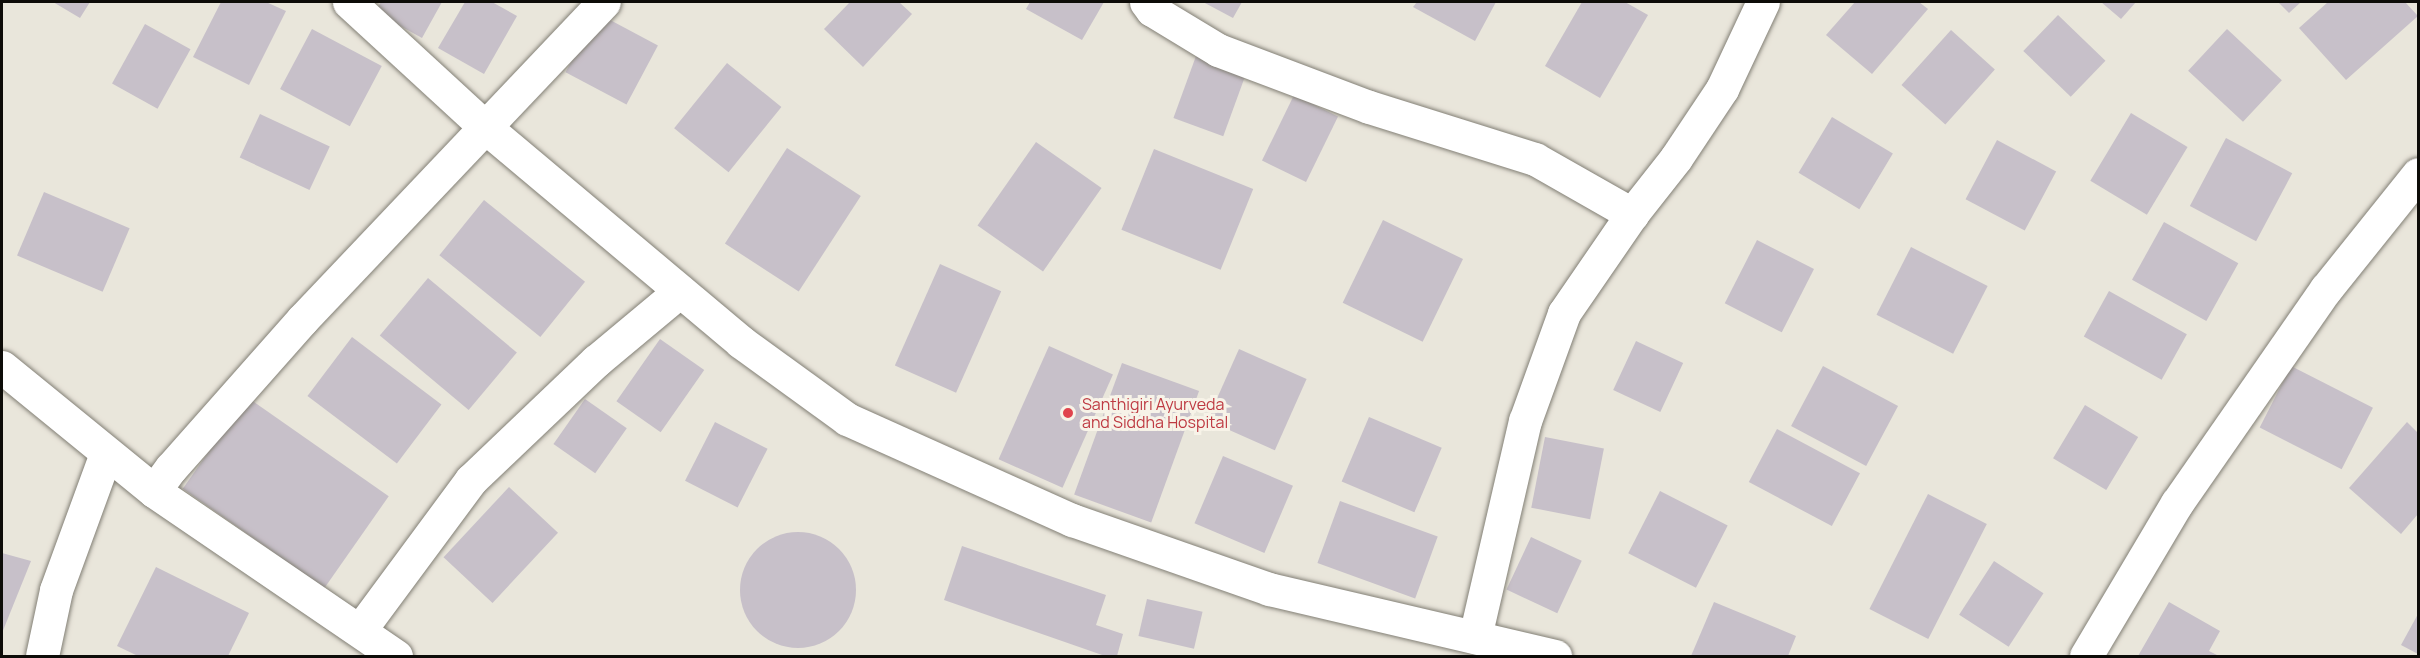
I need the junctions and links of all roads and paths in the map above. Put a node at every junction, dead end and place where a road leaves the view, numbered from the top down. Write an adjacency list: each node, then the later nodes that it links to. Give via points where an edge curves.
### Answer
1 (349, 2): 5 (street)
2 (604, 2): 5 (street)
3 (1146, 2): 7 (street, via 1152,10 1218,50 1370,107 1535,159)
4 (1763, 2): 7 (street, via 1722,89)
5 (485, 127): 8 (street); 11 (street, via 303,320)
6 (2418, 174): 17 (street, via 2326,289 2177,503)
7 (1632, 214): 13 (street, via 1564,313 1525,421)
8 (680, 291): 12 (street, via 596,361 471,480); 13 (street, via 741,342 847,419 1072,520 1269,589)
9 (2, 367): 10 (street)
10 (106, 453): 11 (street); 14 (street, via 56,590)
11 (154, 491): 12 (street)
12 (360, 630): 15 (street)
13 (1475, 637): 16 (street)
14 (42, 657)
15 (396, 657)
16 (1555, 657)
17 (2086, 657)

